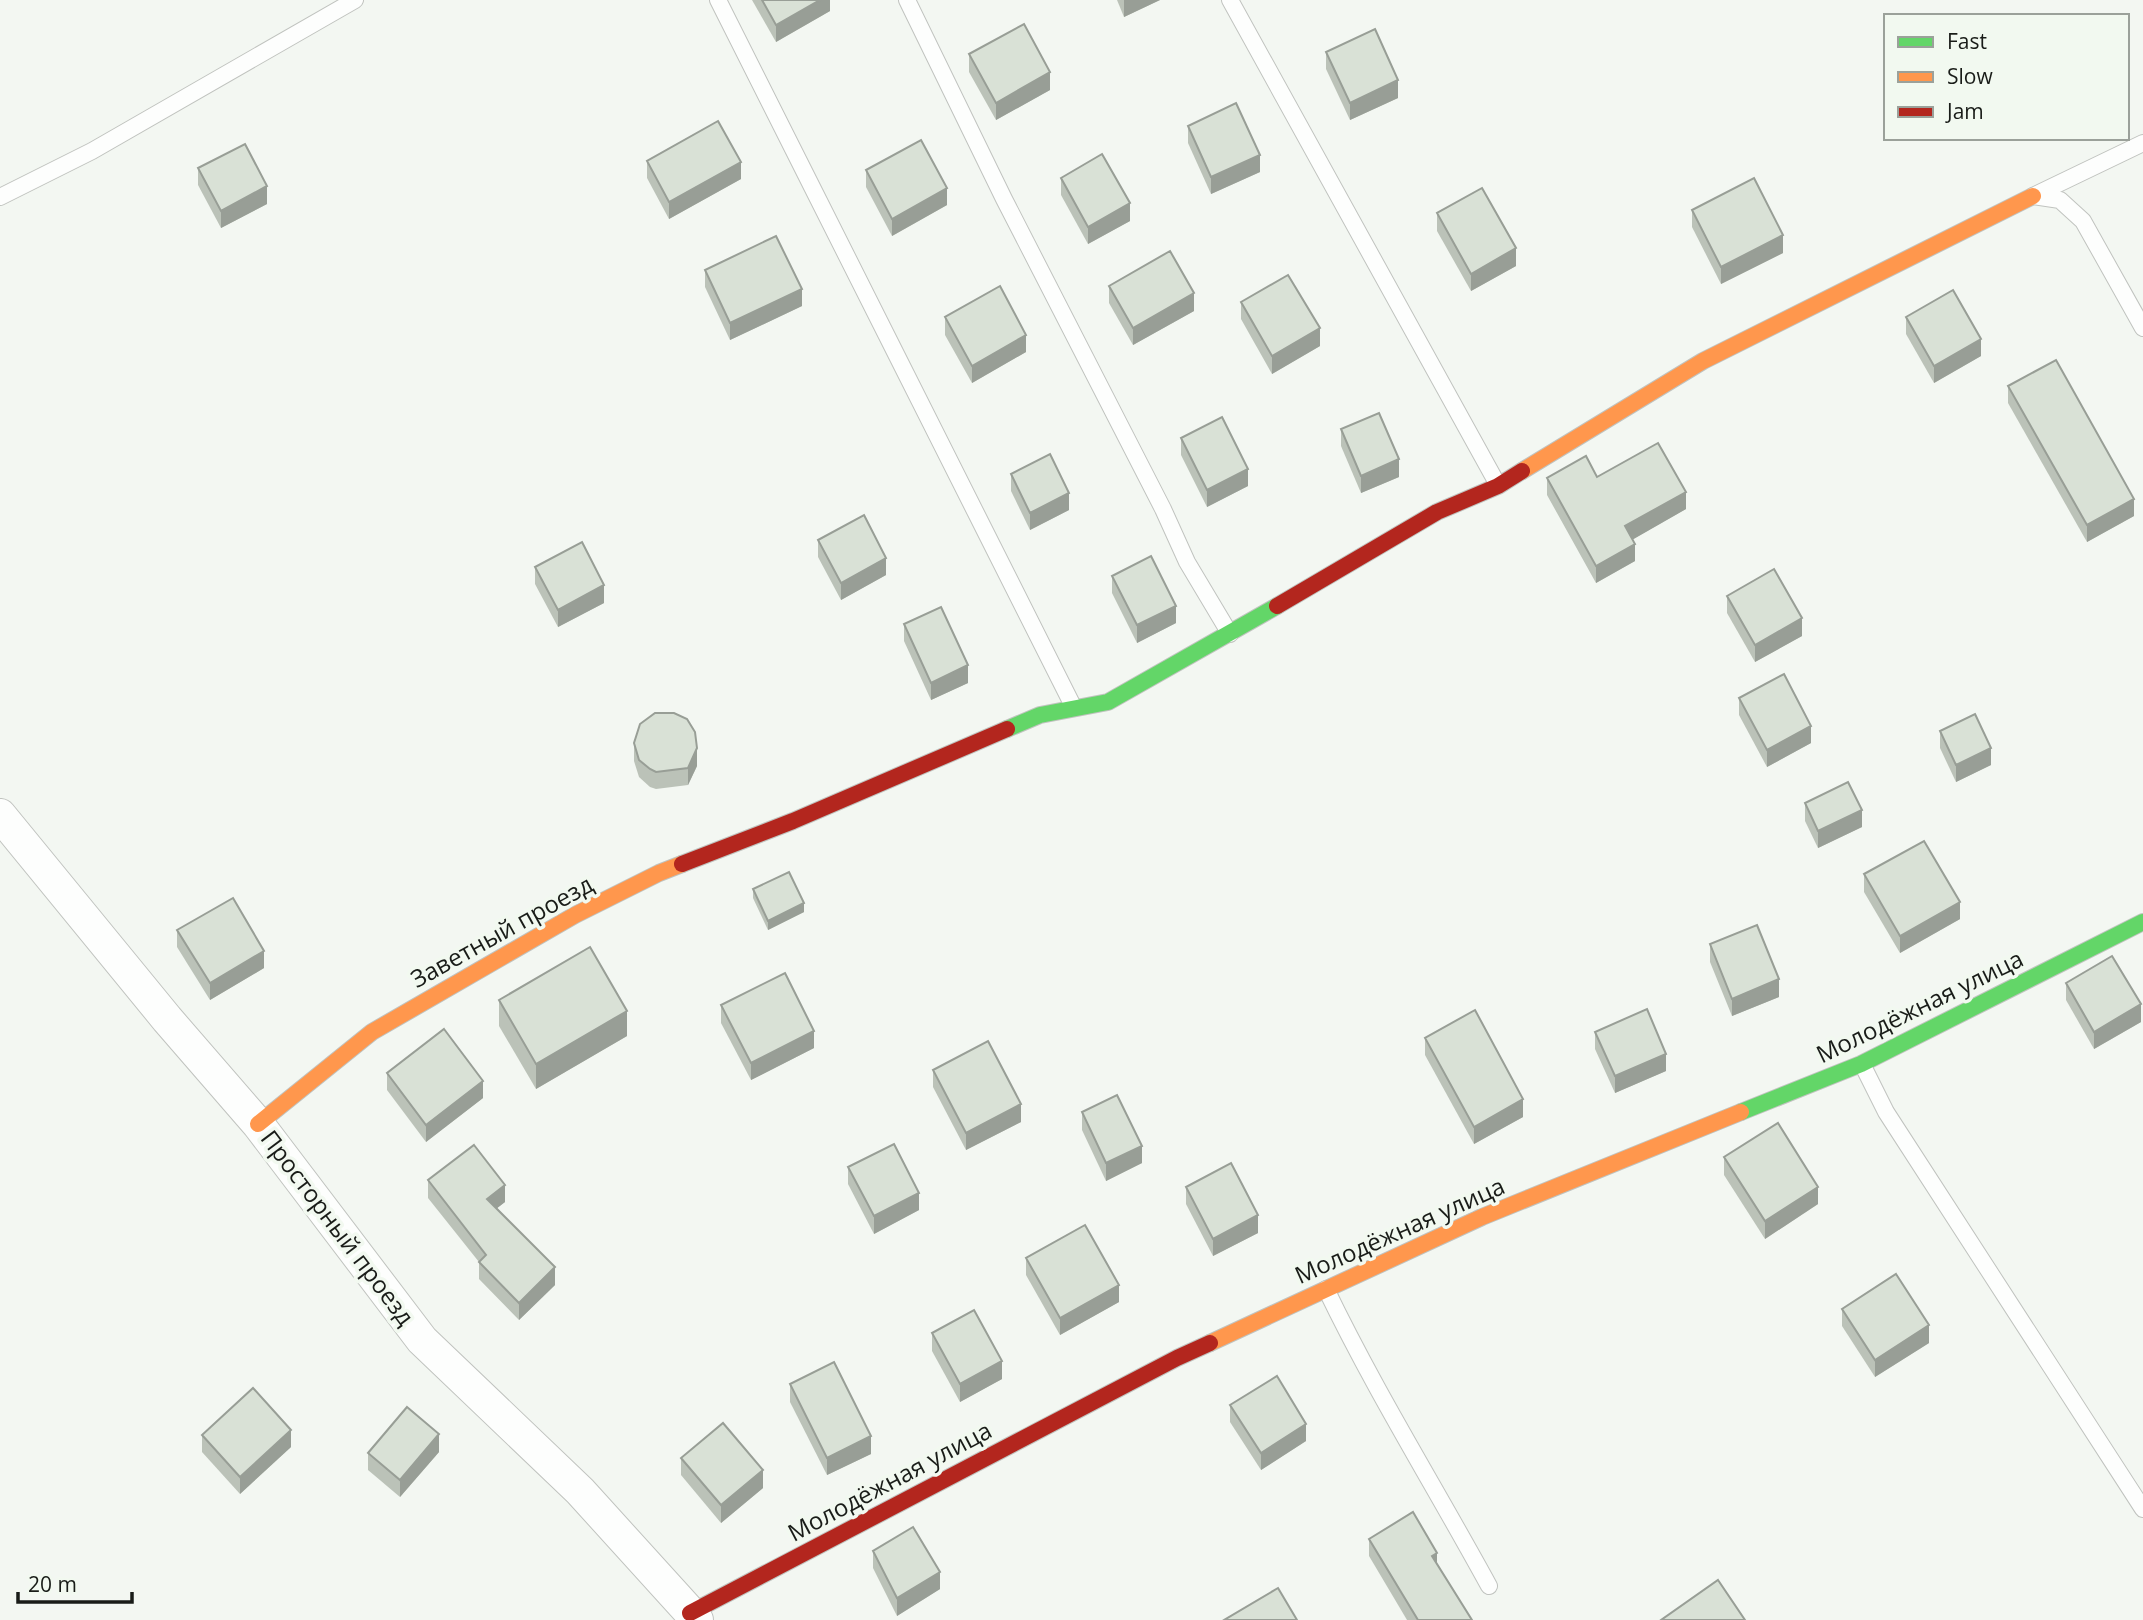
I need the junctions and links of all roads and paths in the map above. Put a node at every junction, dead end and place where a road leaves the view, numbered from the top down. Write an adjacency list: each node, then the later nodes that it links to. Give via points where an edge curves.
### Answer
1 (355, 0): 7 (lane, via 92,151)
2 (718, 0): 11 (lane)
3 (907, 0): 10 (lane, via 1187,562)
4 (1230, 0): 9 (lane)
5 (2143, 144): 6 (lane)
6 (2033, 196): 8 (lane, via 2060,200 2083,221); 9 (street, Заветный проезд, via 1703,361)
7 (0, 197)
8 (2143, 328)
9 (1498, 486): 10 (street, Заветный проезд, via 1437,512)
10 (1230, 634): 11 (street, Заветный проезд, via 1108,702)
11 (1075, 708): 15 (street, Заветный проезд, via 1040,715 659,873 575,915 372,1032)
12 (0, 815): 15 (street, Просторный проезд)
13 (2143, 922): 14 (street, Молодёжная улица)
14 (1861, 1064): 16 (street, Молодёжная улица, via 1482,1217); 17 (lane, via 1886,1112)
15 (258, 1124): 19 (street, Просторный проезд, via 422,1340 580,1491)
16 (1326, 1289): 18 (lane); 19 (street, Молодёжная улица, via 1177,1358)
17 (2143, 1509)
18 (1489, 1586)
19 (694, 1616)

